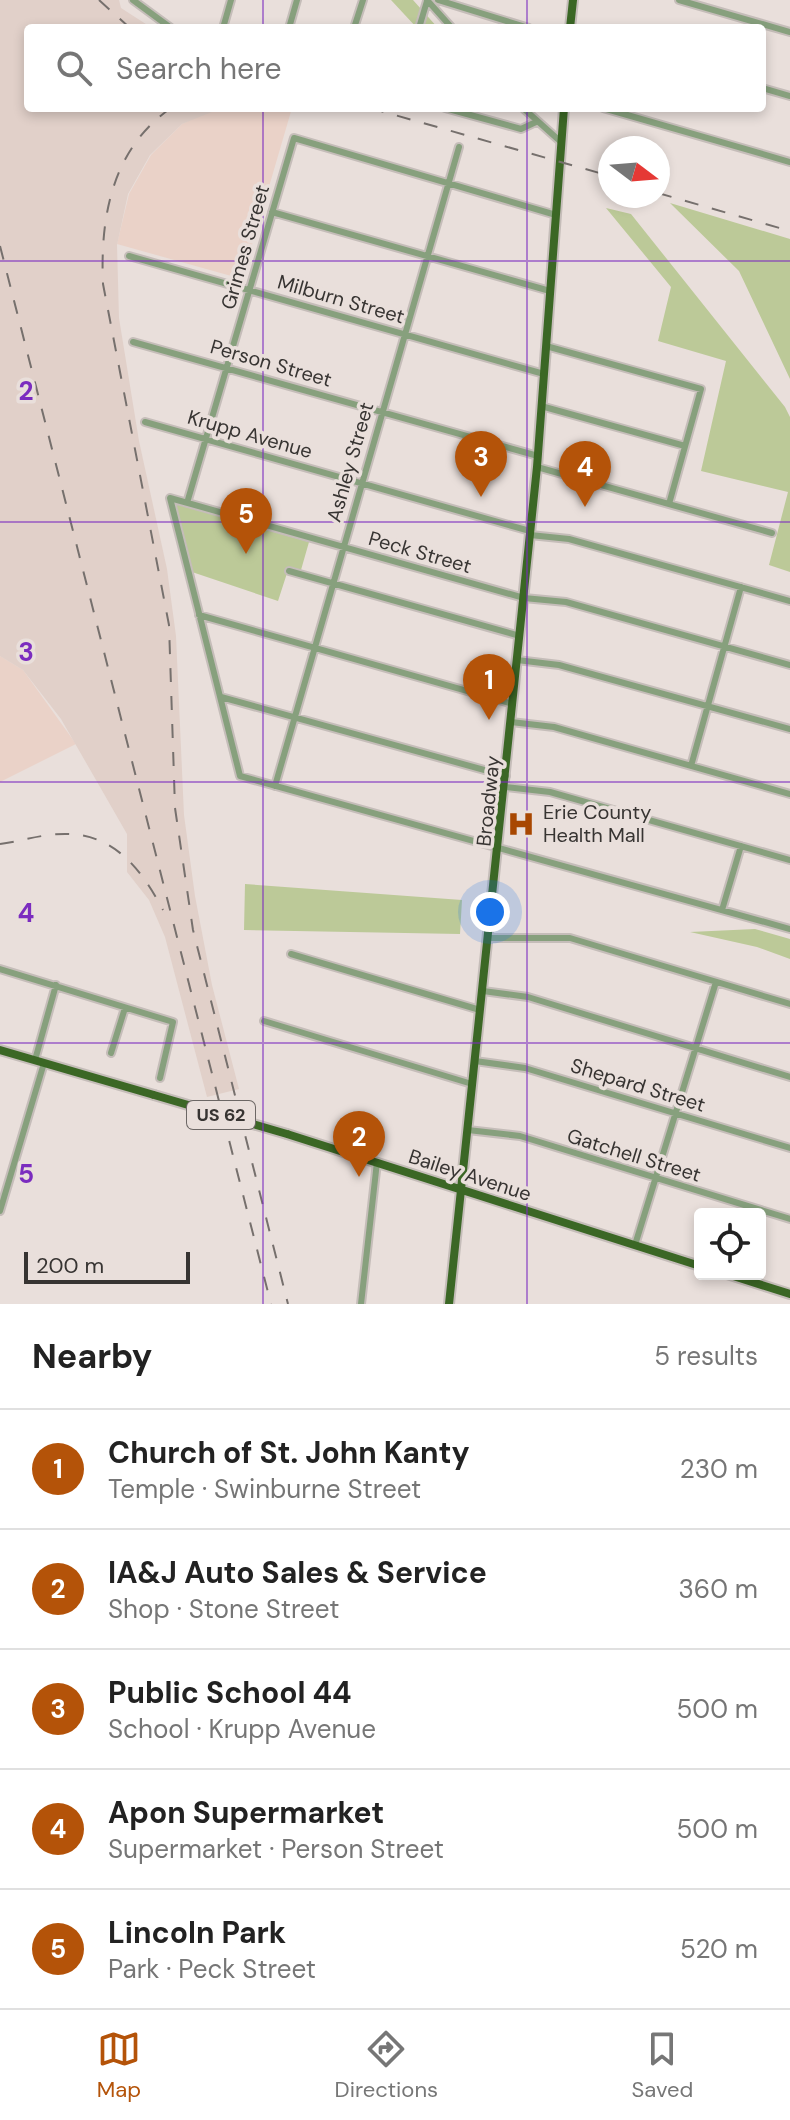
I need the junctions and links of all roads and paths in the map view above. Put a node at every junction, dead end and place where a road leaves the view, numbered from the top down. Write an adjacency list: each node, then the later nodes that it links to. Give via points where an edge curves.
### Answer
1 (133, 0): 9 (street)
2 (231, 0): 10 (street)
3 (297, 0): 11 (street)
4 (363, 0): 12 (street)
5 (427, 0): 13 (street); 14 (street)
6 (438, 0): 15 (street)
7 (573, 0): 16 (main road)
8 (679, 0): 17 (street)
9 (166, 24)
10 (224, 24)
11 (290, 24)
12 (355, 24)
13 (420, 24)
14 (448, 24)
15 (516, 24)
16 (570, 24)
17 (762, 24)
18 (766, 25): 19 (street)
19 (790, 32)
20 (766, 89): 21 (street)
21 (790, 96)
22 (459, 112): 26 (street, via 521,129)
23 (527, 112): 26 (street)
24 (564, 112): 27 (main road, Broadway)
25 (617, 112): 29 (street)
26 (536, 122): 27 (street)
27 (561, 142): 32 (main road, Broadway)
28 (459, 147): 30 (street, Ashley Street)
29 (790, 160)
30 (448, 183): 31 (street, Grimes Street, via 294,138); 32 (street); 34 (street, Ashley Street)
31 (272, 212): 34 (street); 35 (street, Grimes Street)
32 (556, 215): 36 (main road, Broadway)
33 (129, 256): 35 (street, Milburn Street)
34 (427, 256): 36 (street); 37 (street, Ashley Street)
35 (250, 289): 37 (street, Milburn Street); 40 (street, Grimes Street)
36 (550, 291): 39 (main road, Broadway)
37 (404, 333): 41 (street, Milburn Street); 43 (street, Ashley Street)
38 (133, 342): 40 (street, Person Street)
39 (546, 346): 41 (main road, Broadway); 46 (street, via 701,389)
40 (227, 367): 43 (street, Person Street); 45 (street, Grimes Street)
41 (544, 374): 42 (main road, Broadway)
42 (541, 406): 46 (street); 47 (main road, Broadway)
43 (382, 411): 47 (street, Person Street); 49 (street, Ashley Street)
44 (145, 422): 45 (street, Krupp Avenue)
45 (205, 438): 49 (street, Krupp Avenue); 50 (street, Grimes Street)
46 (685, 446): 51 (street)
47 (538, 456): 48 (main road, Broadway)
48 (537, 467): 51 (street); 52 (main road, Broadway)
49 (361, 482): 52 (street, Krupp Avenue); 54 (street, Ashley Street)
50 (187, 503): 54 (street, Peck Street); 60 (street, Peck Street, via 170,498)
51 (669, 504): 53 (street)
52 (530, 533): 57 (street, Krupp Avenue); 58 (main road, Broadway)
53 (772, 533)
54 (343, 547): 56 (street, Ashley Street); 58 (street, Peck Street)
55 (289, 571): 56 (street)
56 (332, 583): 61 (street); 63 (street, Ashley Street)
57 (741, 587): 59 (street, Krupp Avenue); 62 (street)
58 (524, 598): 61 (main road, Broadway); 62 (street, Peck Street, via 566,602)
59 (790, 601)
60 (199, 615): 63 (street); 66 (street)
61 (520, 636): 64 (main road, Broadway)
62 (724, 647): 65 (street, Peck Street); 68 (street)
63 (313, 648): 67 (street); 69 (street, Ashley Street)
64 (517, 660): 67 (main road, Broadway); 68 (street, via 559,665)
65 (790, 665)
66 (220, 697): 69 (street); 74 (street, via 240,776)
67 (513, 704): 70 (main road, Broadway)
68 (708, 706): 71 (street); 72 (street)
69 (294, 717): 73 (street); 74 (street, Ashley Street)
70 (511, 722): 72 (street, via 554,727); 73 (main road, Broadway)
71 (790, 729)
72 (691, 766): 76 (street)
73 (506, 776): 75 (main road, Broadway)
74 (275, 786): 78 (street)
75 (505, 787): 77 (street, via 550,792); 78 (main road, Broadway)
76 (790, 794)
77 (741, 846): 79 (street); 80 (street)
78 (499, 851): 80 (street); 82 (main road, Broadway)
79 (790, 860)
80 (722, 910): 81 (street)
81 (790, 929)
82 (488, 938): 85 (street, via 570,938); 87 (main road, Broadway)
83 (291, 954): 90 (street)
84 (0, 969): 86 (street)
85 (716, 982): 88 (street); 92 (street)
86 (56, 985): 89 (street); 95 (street)
87 (483, 991): 90 (main road, Broadway); 92 (street, via 528,997)
88 (790, 1004)
89 (125, 1008): 94 (street); 98 (street, via 173,1022)
90 (480, 1010): 96 (main road, Broadway)
91 (264, 1021): 99 (street)
92 (695, 1048): 97 (street); 100 (street)
93 (0, 1050): 95 (main road, Bailey Avenue / US 62)
94 (111, 1053)
95 (40, 1061): 103 (main road, Bailey Avenue / US 62, bridge); 106 (street)
96 (475, 1061): 99 (main road, Broadway); 100 (street, Shepard Street, via 525,1068)
97 (790, 1077)
98 (160, 1078)
99 (472, 1084): 101 (main road, Broadway)
100 (675, 1113): 102 (street, Shepard Street); 104 (street)
101 (468, 1130): 104 (street, Gatchell Street, via 520,1136); 105 (main road, Broadway)
102 (790, 1148)
103 (377, 1162): 105 (main road, Bailey Avenue / US 62); 112 (street)
104 (655, 1179): 107 (street, Gatchell Street); 108 (street)
105 (463, 1189): 108 (main road, Bailey Avenue / US 62); 113 (main road, Broadway)
106 (0, 1211)
107 (790, 1219)
108 (635, 1245): 109 (main road, Bailey Avenue / US 62)
109 (694, 1264)
110 (746, 1280): 111 (main road)
111 (790, 1294)
112 (361, 1304)
113 (449, 1304)

